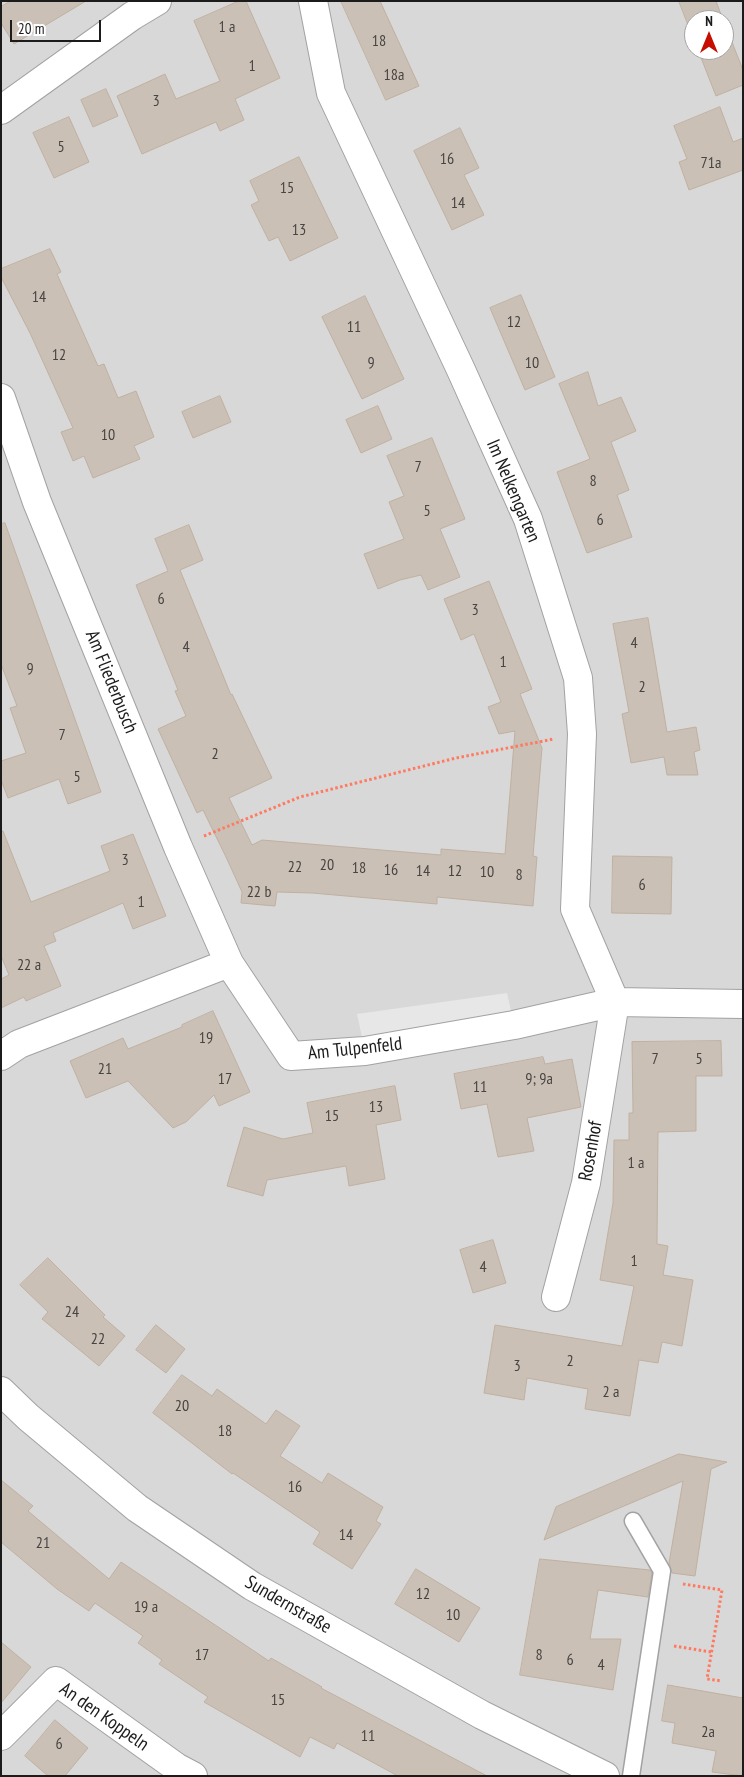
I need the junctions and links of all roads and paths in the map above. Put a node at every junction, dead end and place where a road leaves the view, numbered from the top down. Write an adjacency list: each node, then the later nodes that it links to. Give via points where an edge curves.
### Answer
1 (158, 1): 3 (street, via 132,16)
2 (313, 1): 5 (street, Im Nelkengarten, via 331,93 528,519 578,678)
3 (1, 110)
4 (1, 398): 6 (street, Am Fliederbusch, via 37,502)
5 (582, 734): 6 (path, via 456,758 300,797); 8 (street, Im Nelkengarten, via 575,909)
6 (178, 847): 7 (street, Am Fliederbusch)
7 (229, 963): 8 (street, Am Tulpenfeld, via 291,1056 365,1051 514,1025); 10 (street, via 19,1044)
8 (615, 1002): 9 (street, Am Tulpenfeld); 11 (street, Rosenhof, via 586,1183)
9 (743, 1004)
10 (1, 1056)
11 (556, 1297)
12 (1, 1390): 20 (street, Sundernstraße, via 28,1417 137,1508 252,1586 482,1715)
13 (633, 1521): 14 (lane, via 662,1571)
14 (661, 1581): 15 (lane); 16 (path, via 722,1590)
15 (651, 1642): 16 (path); 21 (lane)
16 (711, 1652): 17 (path, via 707,1679)
17 (722, 1681)
18 (1, 1736): 19 (street, An den Koppeln, via 56,1681)
19 (192, 1776)
20 (605, 1776)
21 (631, 1776)

